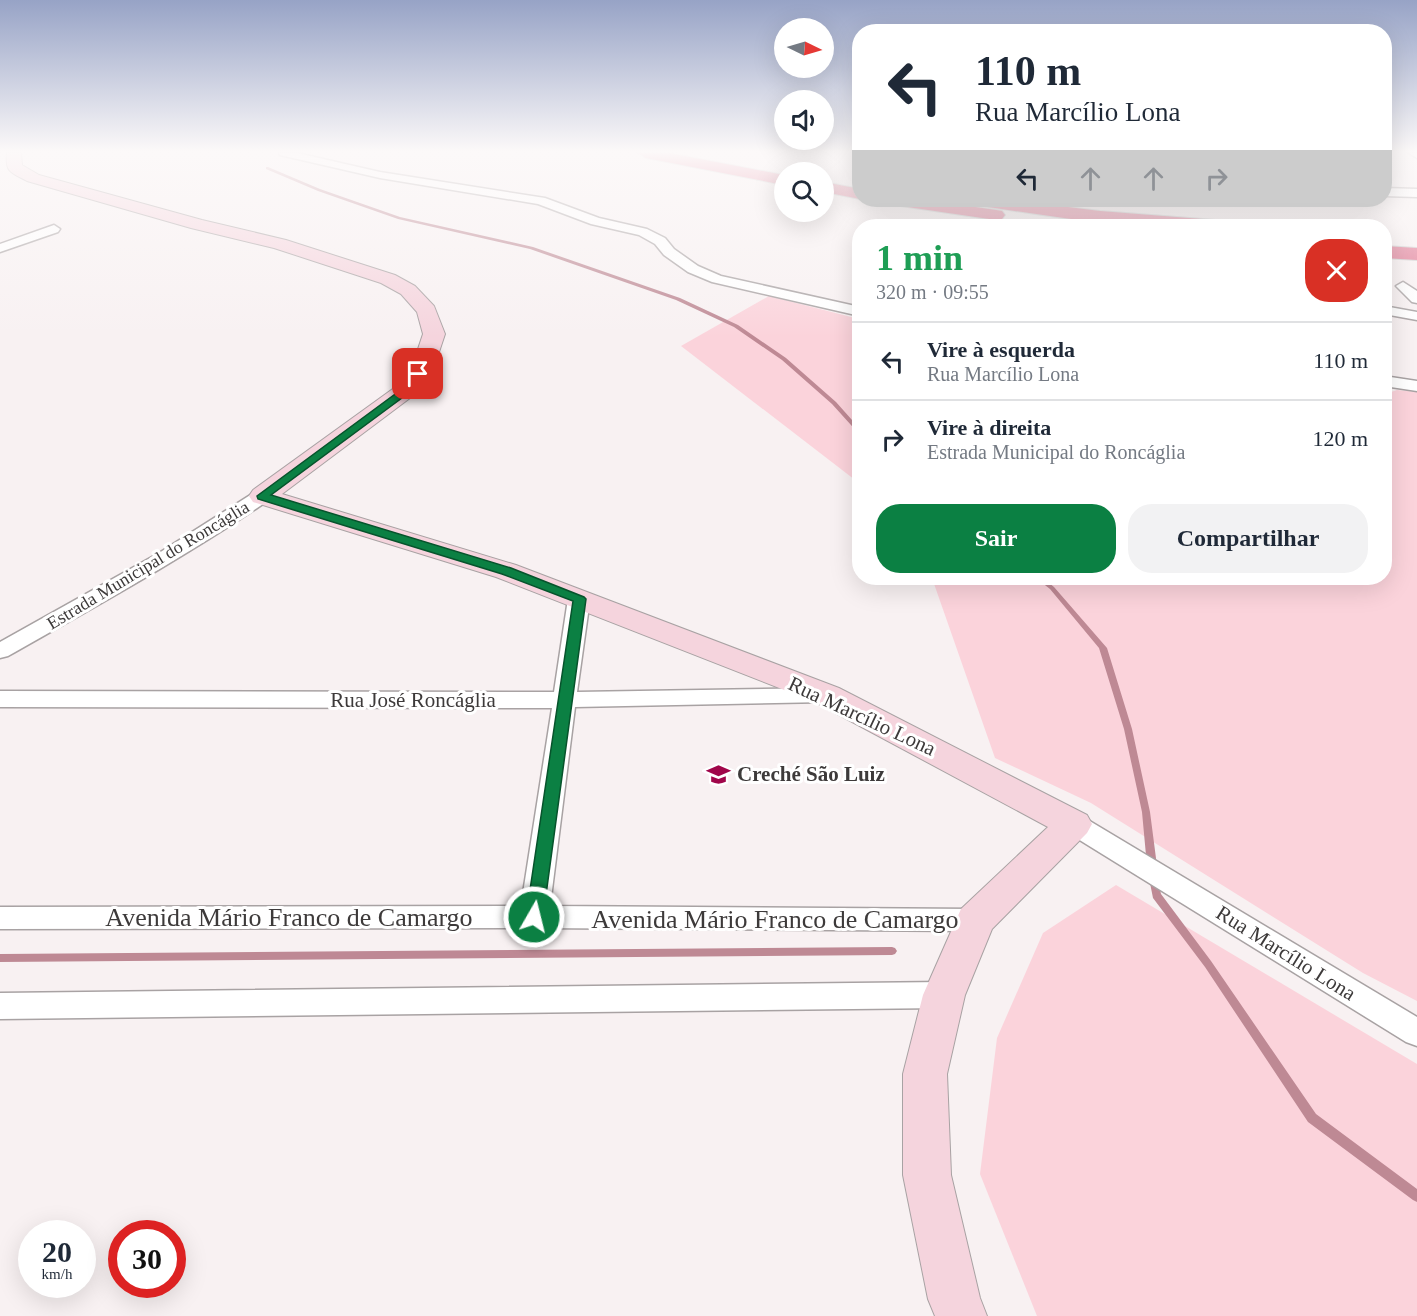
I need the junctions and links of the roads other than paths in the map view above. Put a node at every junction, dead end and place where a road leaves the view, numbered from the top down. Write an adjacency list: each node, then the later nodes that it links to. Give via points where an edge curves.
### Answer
1 (163, 214): 20 (street, Estrada Municipal do Roncáglia, via 373,272 408,290 427,310 434,334 410,387)
2 (577, 214): 15 (street, via 643,232 693,269 717,279)
3 (1000, 214): 5 (highway)
4 (1087, 214): 6 (highway)
5 (1034, 219)
6 (1134, 219)
7 (54, 229): 10 (street)
8 (1392, 238): 9 (highway)
9 (1417, 240)
10 (0, 248)
11 (1392, 252): 12 (highway)
12 (1417, 254)
13 (1403, 286): 14 (street)
14 (1417, 299)
15 (852, 310)
16 (1392, 311): 17 (street)
17 (1417, 316)
18 (1392, 382): 19 (street)
19 (1417, 386)
20 (262, 496): 21 (street, Rua Marcílio Lona, via 506,571); 22 (street, Estrada Municipal do Roncáglia, via 108,592)
21 (579, 599): 23 (street, Rua Marcílio Lona); 25 (street)
22 (0, 651)
23 (827, 695): 25 (street, Rua José Roncáglia); 26 (street, Rua Marcílio Lona)
24 (0, 699): 25 (street, Rua José Roncáglia)
25 (566, 700): 27 (street)
26 (1074, 824): 29 (street); 32 (street, Rua Marcílio Lona)
27 (534, 917): 28 (street, Avenida Mário Franco de Camargo); 29 (street, Avenida Mário Franco de Camargo)
28 (0, 918)
29 (975, 920): 30 (street)
30 (944, 995): 31 (street); 33 (street, via 925,1074 927,1175)
31 (0, 1006)
32 (1417, 1033)
33 (961, 1316)

